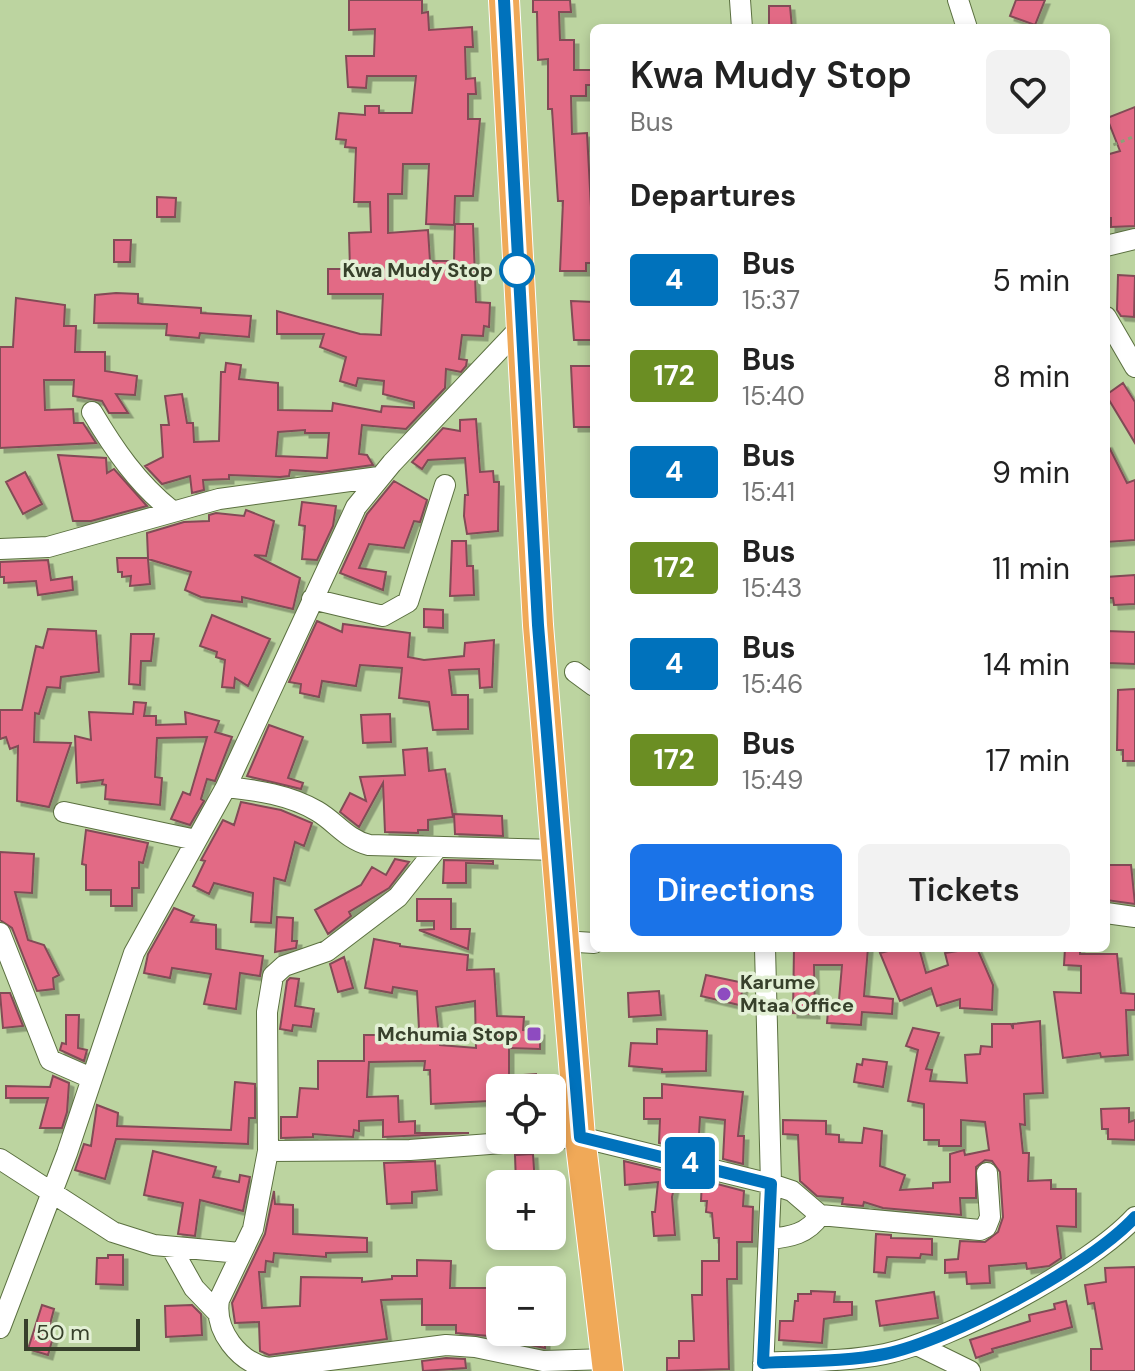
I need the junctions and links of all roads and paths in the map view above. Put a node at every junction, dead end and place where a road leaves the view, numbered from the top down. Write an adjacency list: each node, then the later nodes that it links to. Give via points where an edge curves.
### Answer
1 (504, 0): 11 (highway)
2 (740, 0): 4 (street)
3 (958, 0): 5 (street)
4 (742, 24)
5 (966, 24)
6 (1135, 136): 7 (path)
7 (1110, 146)
8 (1135, 239): 9 (street)
9 (1110, 245)
10 (1110, 324): 12 (street)
11 (519, 329): 14 (street); 25 (highway)
12 (1135, 367)
13 (92, 412): 16 (street, via 113,448)
14 (379, 477): 16 (street); 18 (street, via 356,507)
15 (445, 485): 18 (street, via 408,602 383,616)
16 (171, 510): 17 (street, via 48,547)
17 (0, 549)
18 (312, 599): 21 (street)
19 (575, 672): 20 (street)
20 (590, 683)
21 (226, 787): 23 (street); 24 (street, via 266,792 317,810 354,841)
22 (64, 812): 23 (street)
23 (196, 840): 33 (street, via 134,953)
24 (437, 848): 25 (street); 36 (street, via 398,897 327,951 284,966 273,976 267,1012)
25 (558, 850): 29 (highway)
26 (1110, 914): 27 (street)
27 (1135, 917)
28 (0, 933): 33 (street, via 50,1060)
29 (562, 941): 30 (street); 32 (highway)
30 (590, 943)
31 (765, 952): 39 (street)
32 (565, 1074)
33 (91, 1078): 40 (street)
34 (566, 1138): 39 (street); 49 (highway)
35 (486, 1145): 36 (street)
36 (268, 1151): 45 (street, via 253,1229)
37 (0, 1159): 40 (street)
38 (987, 1173): 41 (street, via 990,1217 980,1230)
39 (771, 1184): 41 (street, via 792,1191); 43 (street)
40 (51, 1193): 44 (street, via 113,1232); 47 (street)
41 (820, 1215): 43 (street, via 793,1237)
42 (1135, 1217): 48 (street, via 1059,1275)
43 (769, 1239): 50 (street)
44 (171, 1247): 45 (street); 46 (street, via 194,1288)
45 (240, 1253): 46 (street)
46 (217, 1312): 49 (street, via 235,1348 252,1365 268,1368 446,1345)
47 (0, 1328)
48 (917, 1345): 50 (street, via 865,1357); 51 (street)
49 (608, 1365)
50 (763, 1367)
51 (970, 1371)

